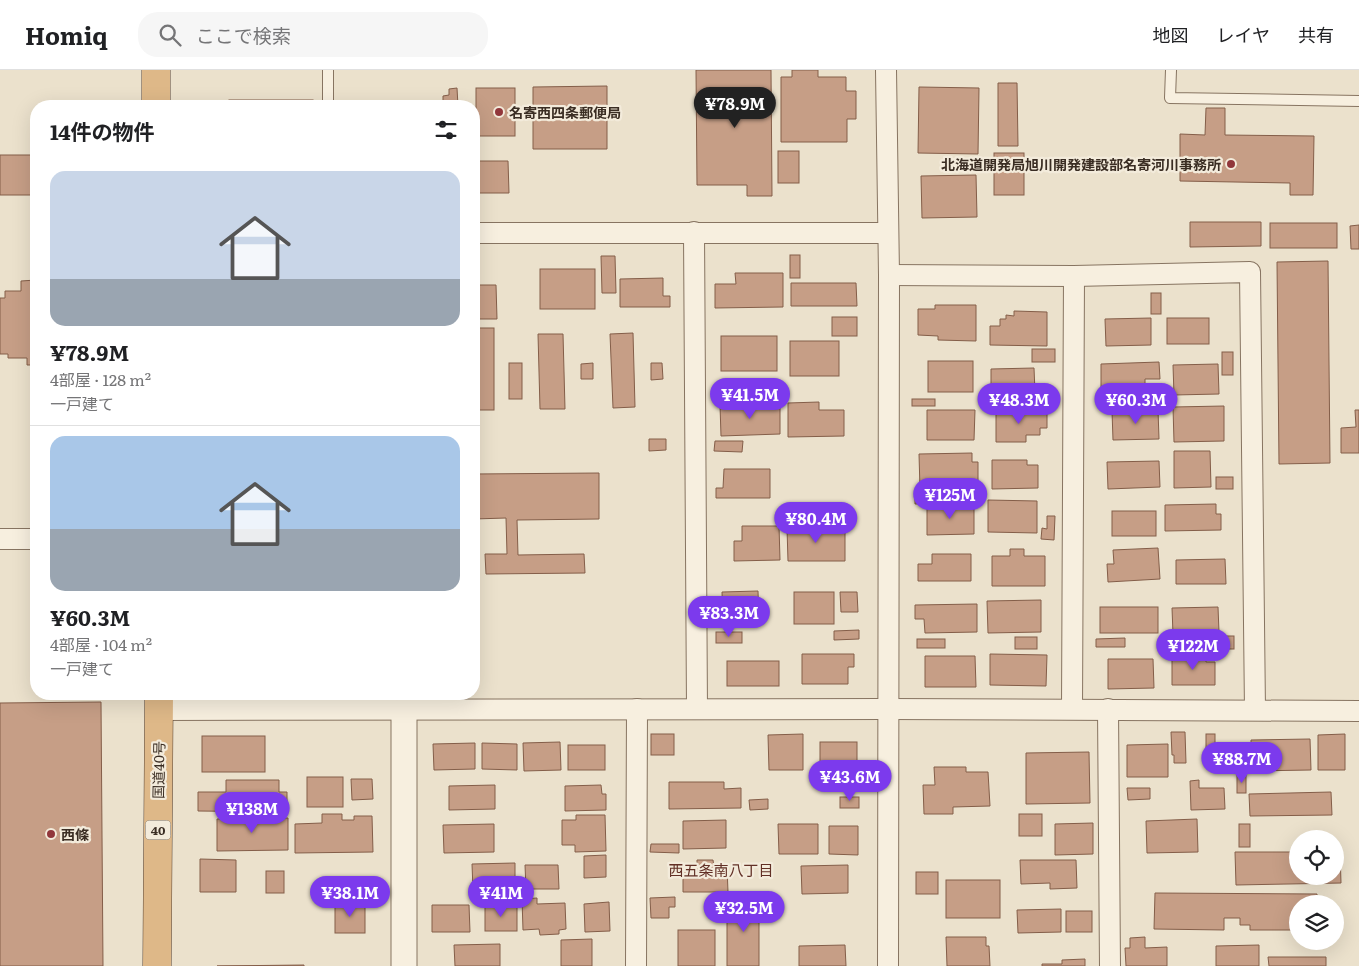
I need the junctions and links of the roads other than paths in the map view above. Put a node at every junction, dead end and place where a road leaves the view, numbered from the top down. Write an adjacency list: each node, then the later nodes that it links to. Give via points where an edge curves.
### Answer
1 (156, 70): 5 (highway)
2 (328, 70): 6 (lane)
3 (886, 70): 10 (street)
4 (1170, 70): 7 (lane, via 1170,98)
5 (156, 100)
6 (328, 100)
7 (1359, 101)
8 (694, 232): 9 (street); 10 (street); 18 (street)
9 (480, 233)
10 (888, 233): 11 (street)
11 (889, 275): 12 (street); 19 (street)
12 (1074, 276): 20 (street); 22 (street, via 1250,272)
13 (0, 539): 14 (street)
14 (30, 539)
15 (159, 702): 16 (street); 25 (highway, 国道40号 / 40)
16 (297, 702): 23 (street)
17 (637, 709): 18 (street); 23 (street); 27 (street)
18 (697, 709): 19 (street)
19 (888, 709): 20 (street); 28 (street)
20 (1072, 710): 21 (street)
21 (1108, 710): 22 (street); 29 (street)
22 (1255, 710): 24 (street)
23 (404, 711): 26 (street)
24 (1359, 711)
25 (156, 966)
26 (404, 966)
27 (636, 966)
28 (888, 966)
29 (1110, 966)

